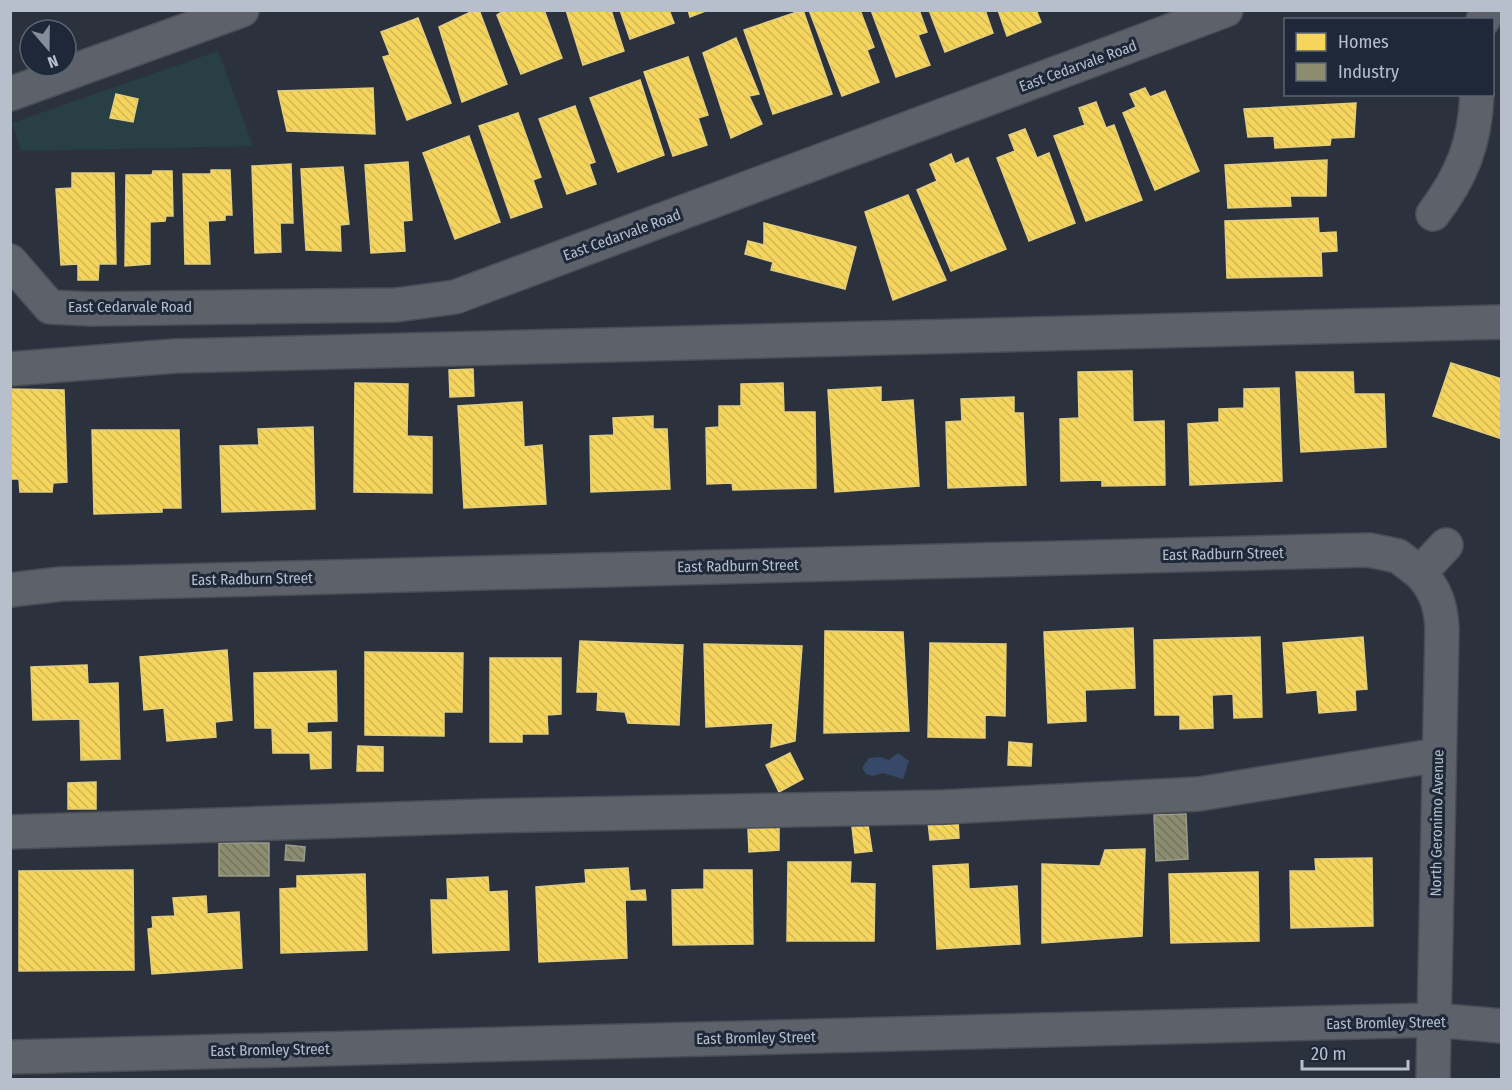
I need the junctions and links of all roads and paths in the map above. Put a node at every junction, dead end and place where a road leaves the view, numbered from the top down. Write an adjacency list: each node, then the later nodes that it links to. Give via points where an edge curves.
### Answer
1 (242, 10): 3 (street)
2 (1226, 10): 6 (street, East Cedarvale Road, via 454,297 396,305 91,309 50,306)
3 (10, 94)
4 (1477, 96): 5 (street, via 1469,155 1449,194)
5 (1433, 214)
6 (10, 261)
7 (1502, 322): 8 (street, via 175,356)
8 (10, 369)
9 (1446, 545): 10 (street)
10 (1420, 573): 11 (street, East Radburn Street, via 1398,556 1369,550 61,584); 12 (street, North Geronimo Avenue, via 1436,595 1441,611)
11 (10, 590)
12 (1438, 755): 13 (street, via 1198,794 944,807 474,816); 14 (street, North Geronimo Avenue)
13 (10, 832)
14 (1434, 1020): 15 (street, East Bromley Street); 16 (street, East Bromley Street); 17 (street, North Geronimo Avenue)
15 (1502, 1026)
16 (10, 1057)
17 (1433, 1080)

